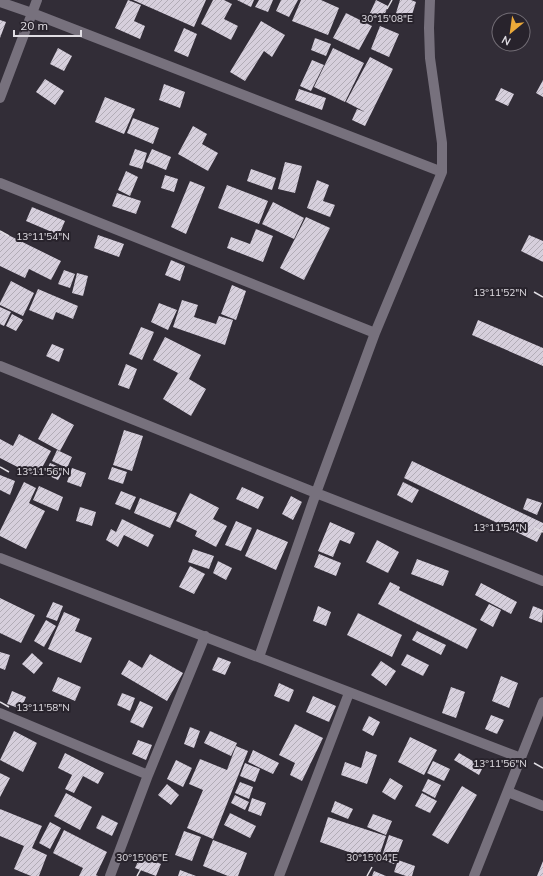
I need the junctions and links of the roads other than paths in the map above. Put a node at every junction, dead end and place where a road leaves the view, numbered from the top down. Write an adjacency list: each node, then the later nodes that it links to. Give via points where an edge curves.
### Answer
1 (37, 0): 4 (street)
2 (430, 0): 6 (street, via 430,58 442,143)
3 (0, 2): 4 (street)
4 (32, 13): 5 (street); 6 (street)
5 (0, 98)
6 (442, 172): 8 (street)
7 (0, 183): 8 (street)
8 (374, 333): 10 (street)
9 (0, 366): 10 (street)
10 (316, 493): 12 (street); 14 (street)
11 (0, 558): 13 (street)
12 (543, 581)
13 (206, 636): 14 (street); 19 (street)
14 (259, 657): 15 (street)
15 (349, 693): 18 (street); 23 (street)
16 (543, 702): 18 (street)
17 (0, 713): 19 (street)
18 (520, 758): 20 (street)
19 (148, 775): 22 (street)
20 (508, 792): 21 (street); 24 (street)
21 (543, 806)
22 (110, 876)
23 (279, 876)
24 (474, 876)

